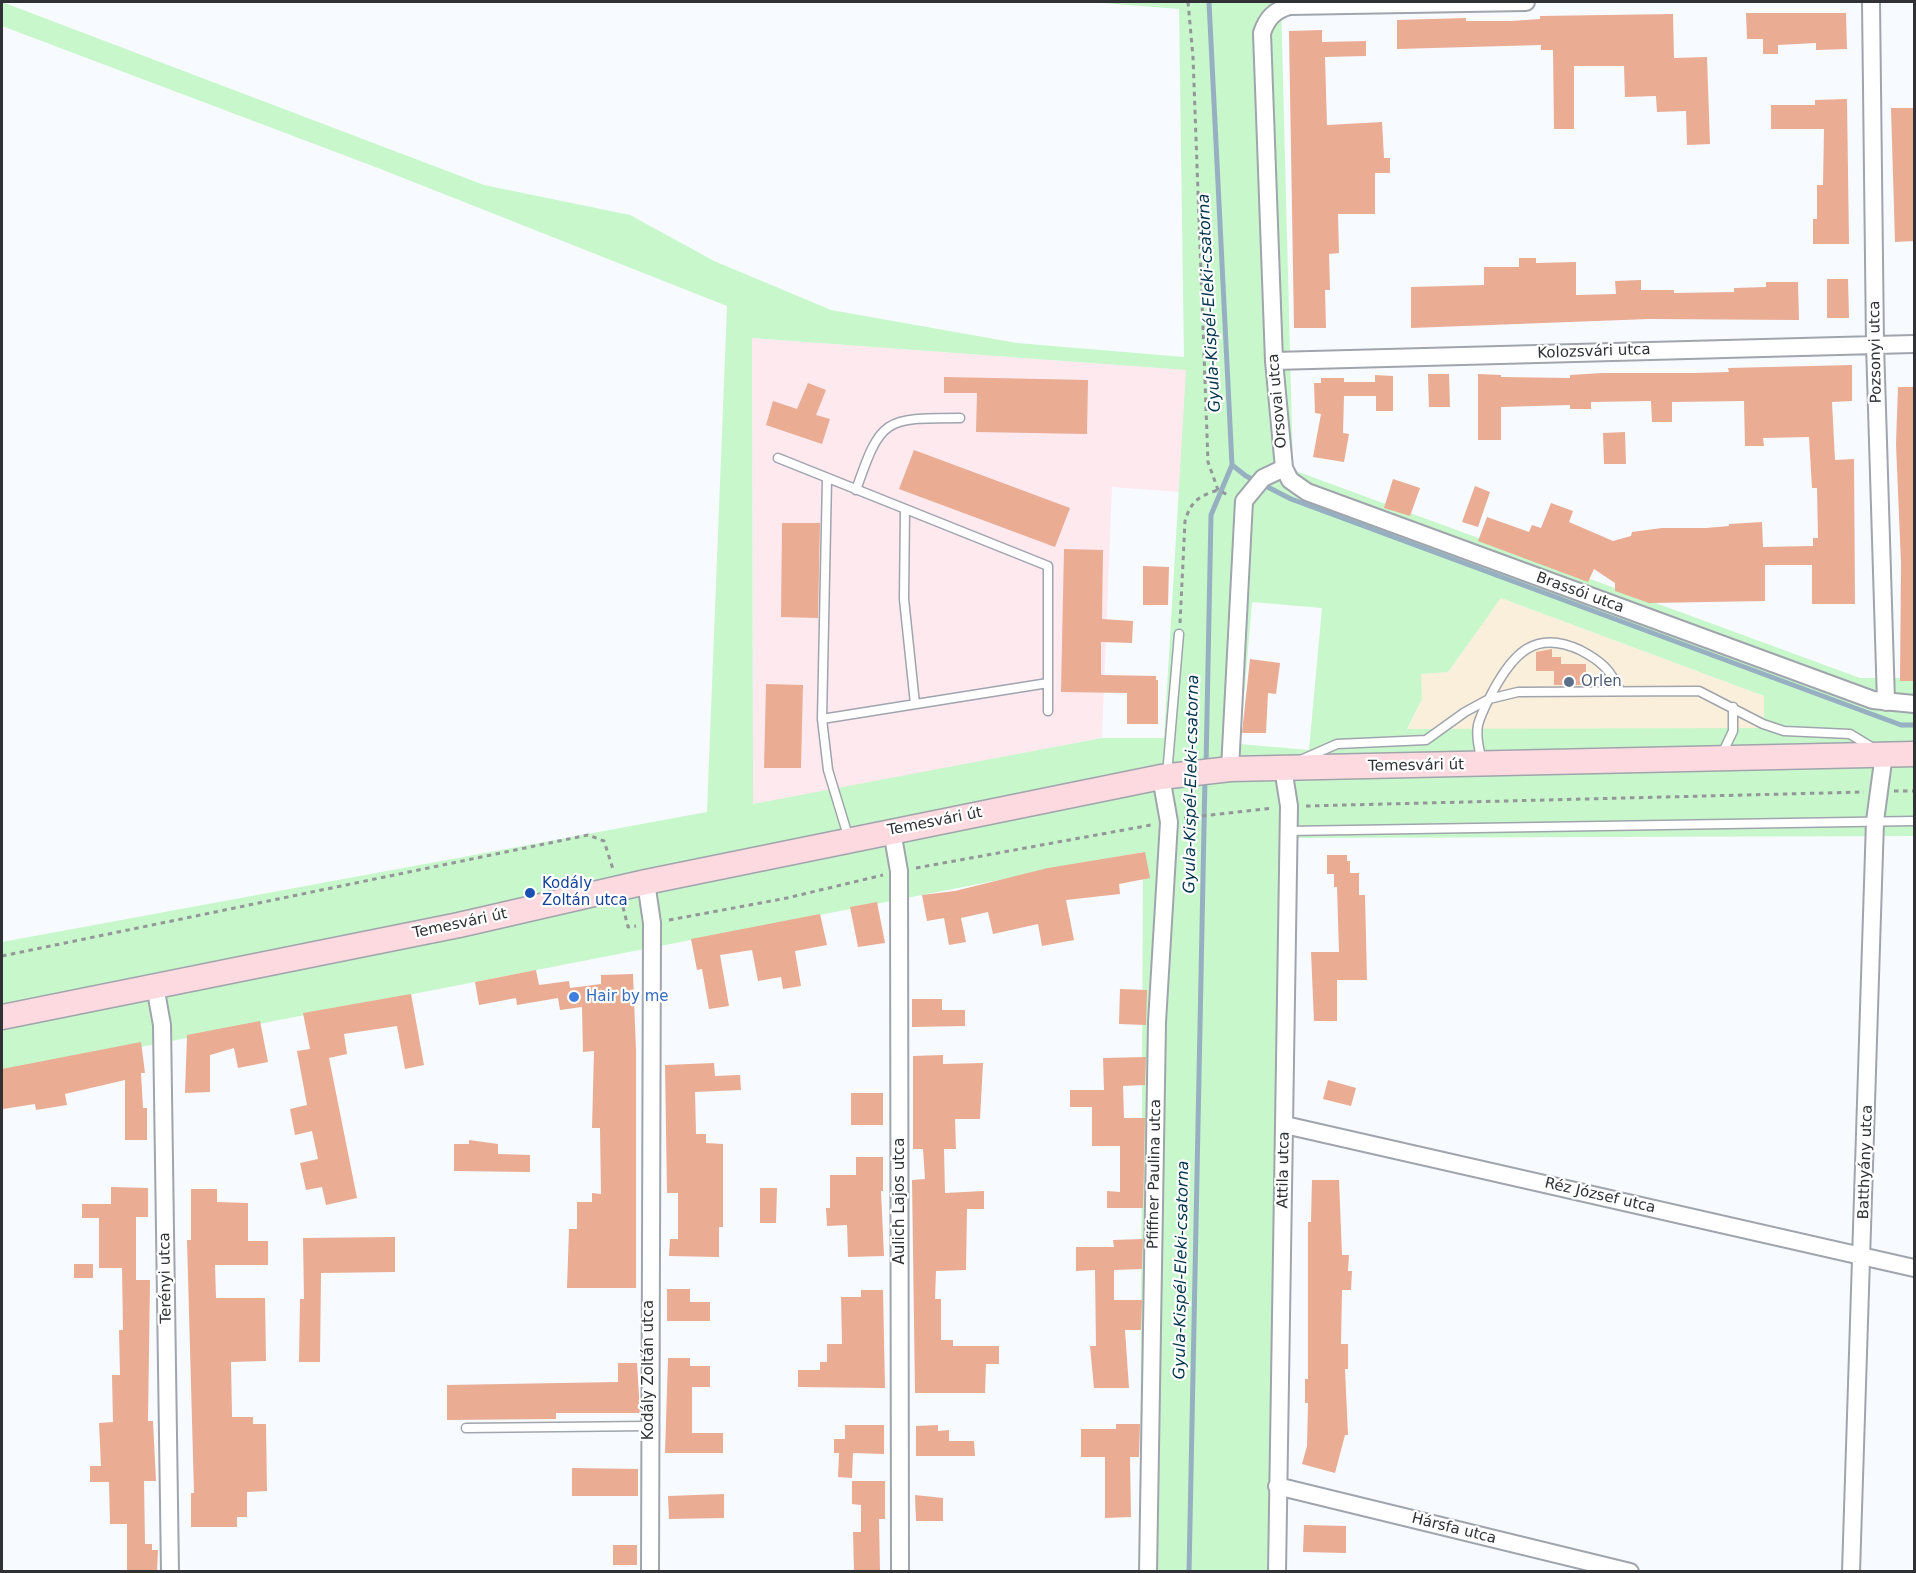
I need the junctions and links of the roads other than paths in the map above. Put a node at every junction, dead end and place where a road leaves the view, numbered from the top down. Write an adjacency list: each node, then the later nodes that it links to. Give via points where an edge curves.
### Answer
1 (1526, 2): 5 (street, Orsovai utca, via 1289,6 1271,15 1262,33)
2 (1871, 2): 3 (street, Pozsonyi utca)
3 (1875, 344): 4 (street, Kolozsvári utca); 5 (street, Kolozsvári utca); 16 (street, Pozsonyi utca)
4 (1914, 344)
5 (1274, 361): 8 (street, Orsovai utca)
6 (960, 418): 10 (lane, via 912,418 886,428 872,445)
7 (778, 458): 9 (lane)
8 (1284, 468): 16 (street, Brassói utca, via 1290,480 1306,492); 27 (street, Orsovai utca, via 1259,483 1244,501 1239,624)
9 (827, 479): 10 (lane); 21 (lane)
10 (856, 490): 11 (lane)
11 (905, 509): 13 (lane, via 1048,566); 17 (lane, via 904,599)
12 (1179, 634): 28 (lane)
13 (1048, 683): 17 (lane); 20 (lane)
14 (1620, 691): 15 (lane, via 1518,692); 15 (lane, via 1612,674 1596,658 1574,647 1544,642 1525,649 1507,666); 19 (lane, via 1699,691)
15 (1489, 699): 25 (lane, via 1477,738); 26 (lane, via 1426,740 1336,744)
16 (1886, 702): 18 (street)
17 (915, 704): 21 (lane)
18 (1914, 704)
19 (1733, 707): 22 (lane, via 1785,731 1850,734); 24 (lane, via 1733,731)
20 (1048, 711)
21 (822, 719): 33 (lane, via 830,779)
22 (1884, 754): 23 (street, Temesvári út); 24 (street, Temesvári út); 29 (street, Batthyány utca)
23 (1914, 754)
24 (1718, 759): 25 (street, Temesvári út)
25 (1482, 764): 26 (street, Temesvári út)
26 (1282, 768): 27 (street, Temesvári út); 32 (street, Attila utca)
27 (1225, 769): 28 (street, Temesvári út)
28 (1171, 775): 31 (street, Temesvári út); 46 (street, Pfiffner Paulina utca, via 1158,1022)
29 (1875, 821): 30 (lane); 32 (lane); 38 (street, Batthyány utca)
30 (1914, 821)
31 (892, 831): 33 (street, Temesvári út); 45 (street, Aulich Lajos utca, via 899,871)
32 (1288, 831): 37 (street, Attila utca)
33 (849, 839): 34 (street, Temesvári út)
34 (646, 882): 35 (street, Temesvári út, via 459,925); 40 (street, Kodály Zoltán utca, via 652,923)
35 (155, 986): 36 (street, Temesvári út); 43 (street, Terényi utca, via 162,1025)
36 (2, 1017)
37 (1285, 1125): 38 (street, Réz József utca); 42 (street, Attila utca)
38 (1863, 1256): 39 (street, Réz József utca); 49 (street, Batthyány utca)
39 (1914, 1268)
40 (648, 1426): 41 (lane); 44 (street, Kodály Zoltán utca)
41 (466, 1428)
42 (1277, 1486): 47 (street, Attila utca); 48 (street, Hársfa utca)
43 (170, 1572)
44 (650, 1572)
45 (900, 1572)
46 (1148, 1572)
47 (1276, 1572)
48 (1630, 1572)
49 (1851, 1572)

